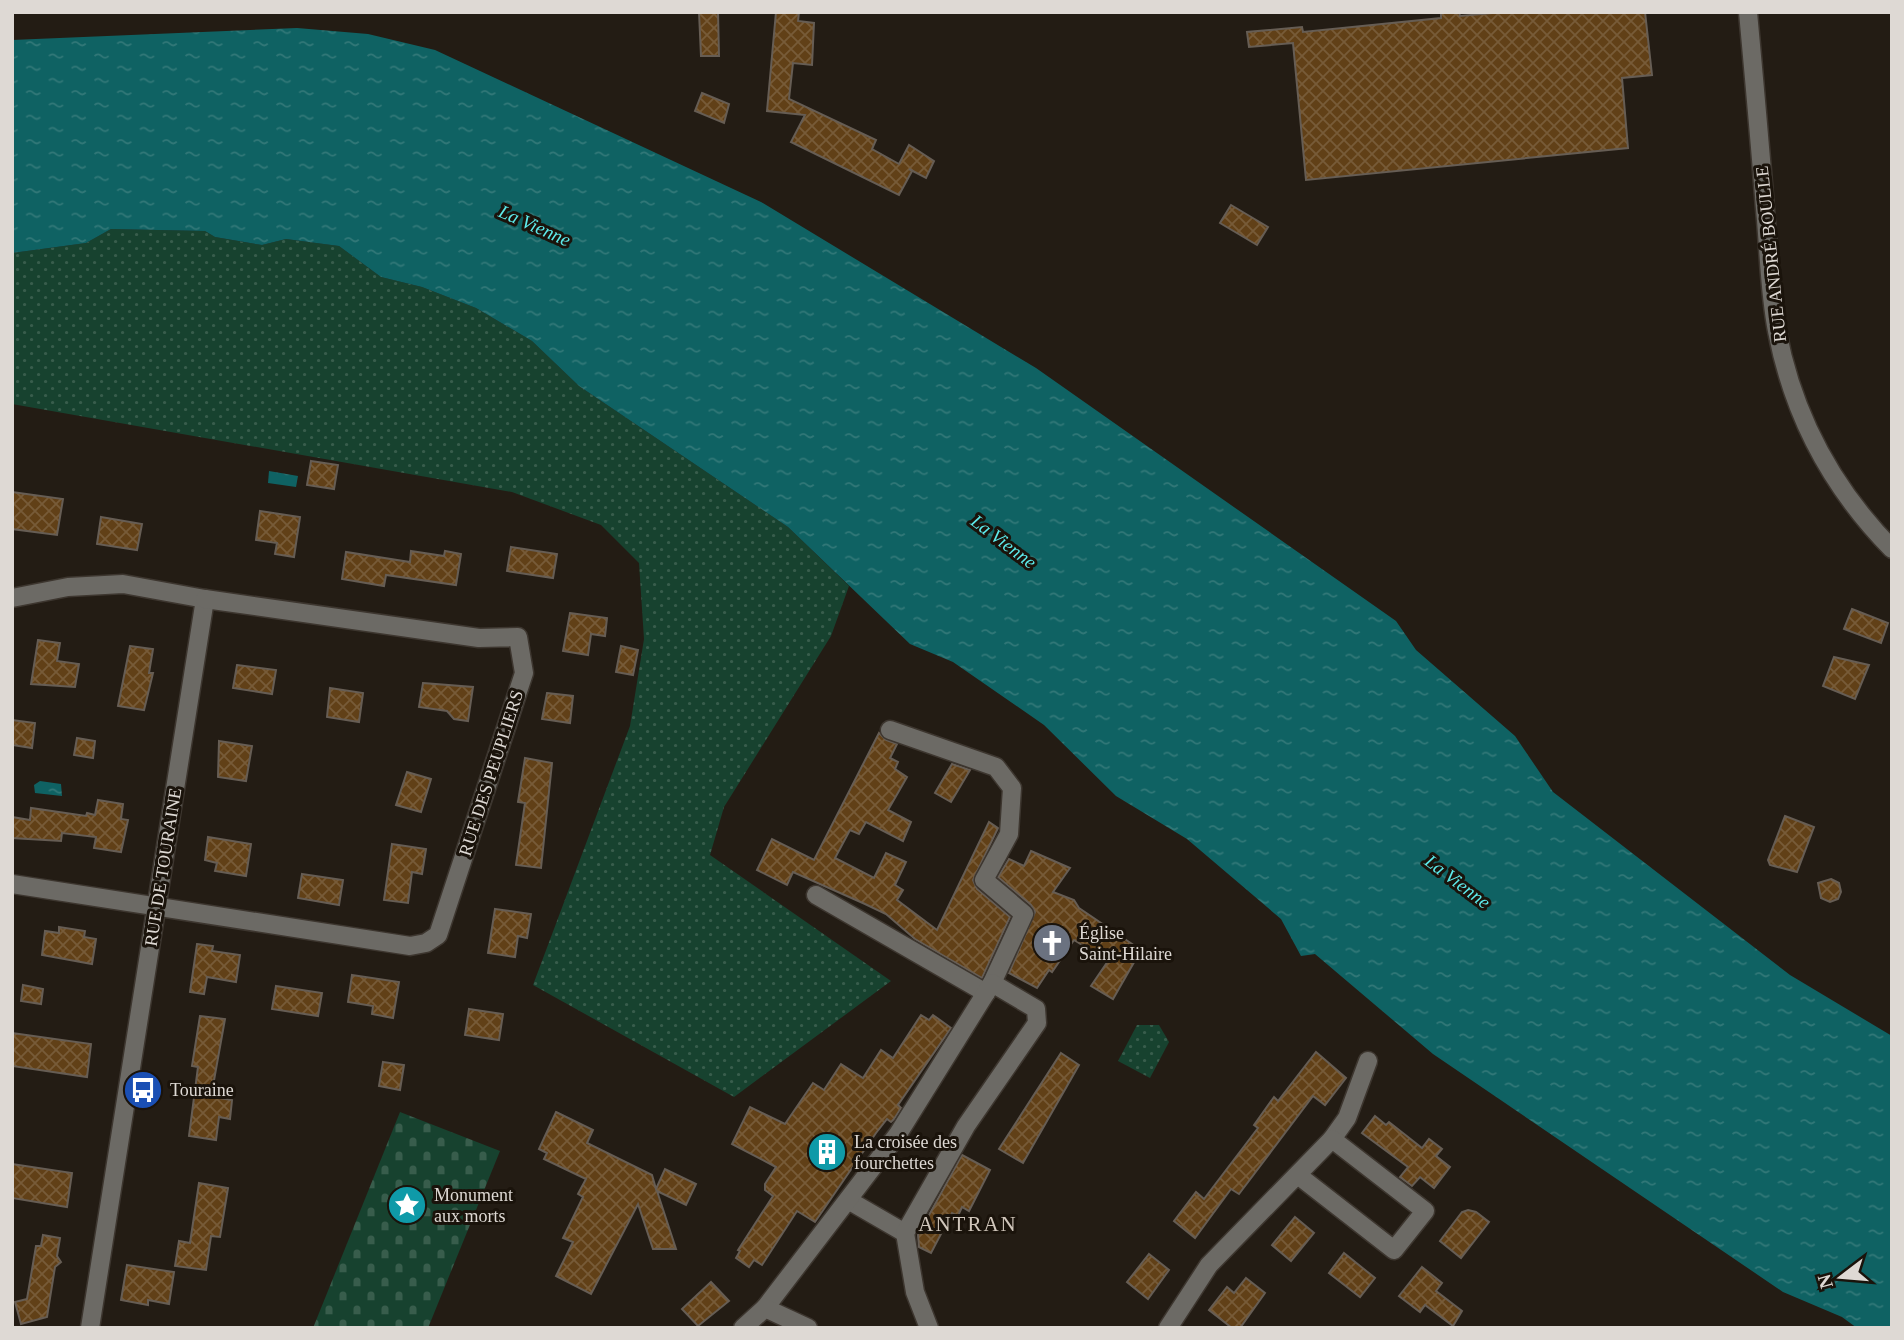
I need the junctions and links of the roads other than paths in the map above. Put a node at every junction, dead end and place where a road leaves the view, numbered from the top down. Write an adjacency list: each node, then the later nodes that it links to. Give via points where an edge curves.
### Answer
1 (1748, 12): 2 (street, RUE ANDRÉ BOULLE, via 1776,329 1789,381 1806,428 1829,469 1857,511)
2 (1892, 549)
3 (12, 598): 4 (street, via 68,586 122,584)
4 (205, 598): 8 (street, RUE DE TOURAINE); 8 (street, RUE DES PEUPLIERS, via 479,638 518,637 524,673 438,935 426,943 410,946)
5 (890, 730): 9 (street, via 996,767 1012,788 1009,834 984,880 1024,914)
6 (12, 884): 8 (street)
7 (816, 895): 9 (street)
8 (156, 907): 16 (street, RUE DE TOURAINE)
9 (989, 988): 13 (street, via 898,1134); 14 (street, via 1036,1009 1037,1023 966,1126)
10 (1368, 1061): 11 (street, via 1347,1118)
11 (1332, 1139): 12 (street); 12 (street, via 1425,1211 1394,1250)
12 (1299, 1177): 20 (street, via 1209,1265)
13 (848, 1200): 14 (street); 15 (street)
14 (905, 1233): 19 (street, via 915,1292)
15 (765, 1308): 17 (street); 18 (street)
16 (90, 1328)
17 (743, 1328)
18 (808, 1328)
19 (929, 1328)
20 (1168, 1328)

